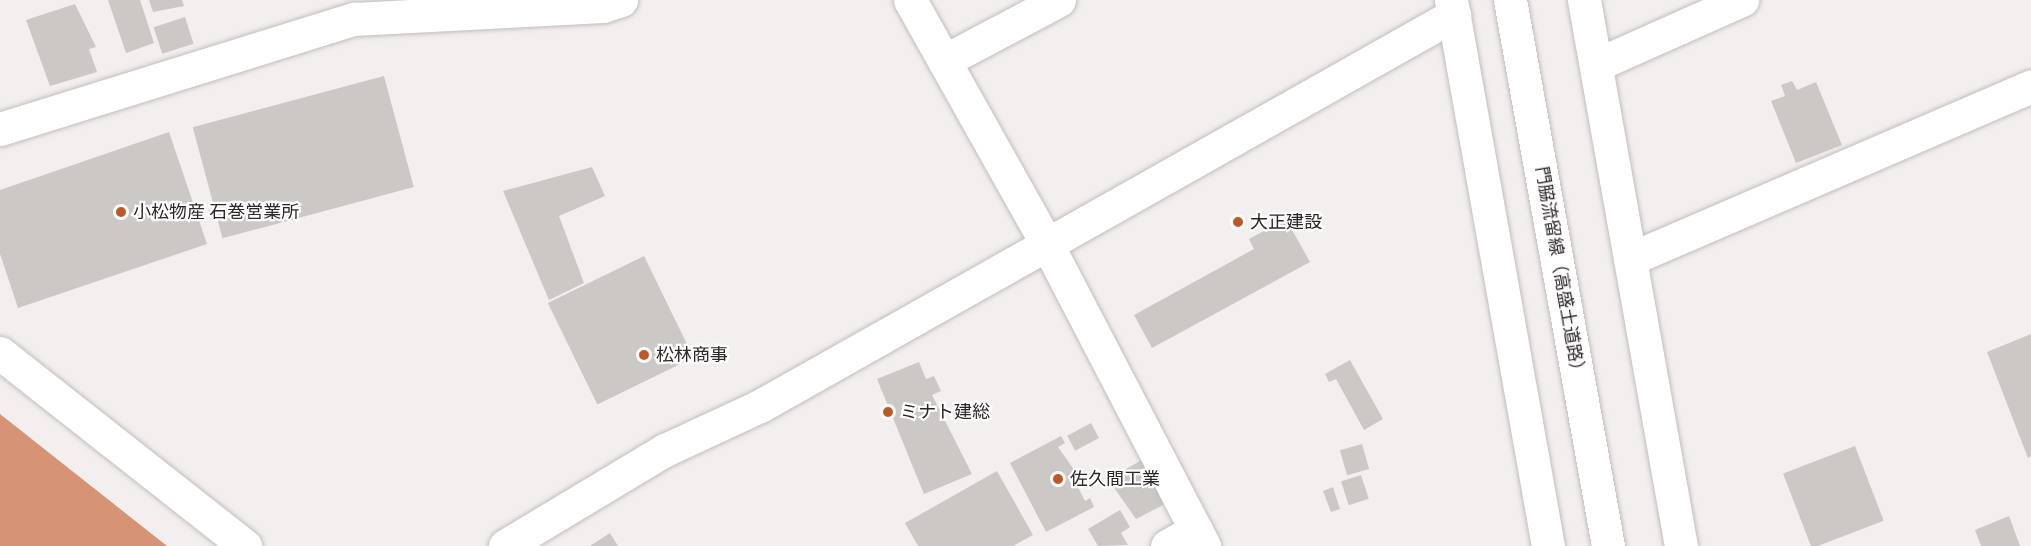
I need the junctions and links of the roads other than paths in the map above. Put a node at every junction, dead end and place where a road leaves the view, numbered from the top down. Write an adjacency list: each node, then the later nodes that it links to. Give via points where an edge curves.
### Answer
1 (621, 0): 11 (street, via 603,6 354,19)
2 (909, 0): 8 (street)
3 (1059, 0): 8 (street)
4 (1510, 0): 20 (street, 門脇流留線（高盛土道路）)
5 (1584, 0): 9 (street)
6 (1742, 0): 9 (street)
7 (1452, 7): 12 (street); 19 (street)
8 (944, 61): 12 (street)
9 (1598, 64): 13 (street)
10 (2031, 86): 13 (street)
11 (0, 129)
12 (1048, 246): 15 (street); 17 (street, via 760,406 665,450)
13 (1630, 259): 21 (street)
14 (0, 353): 16 (street)
15 (1200, 538): 18 (street)
16 (245, 546)
17 (505, 546)
18 (1167, 546)
19 (1548, 546)
20 (1608, 546)
21 (1681, 546)

